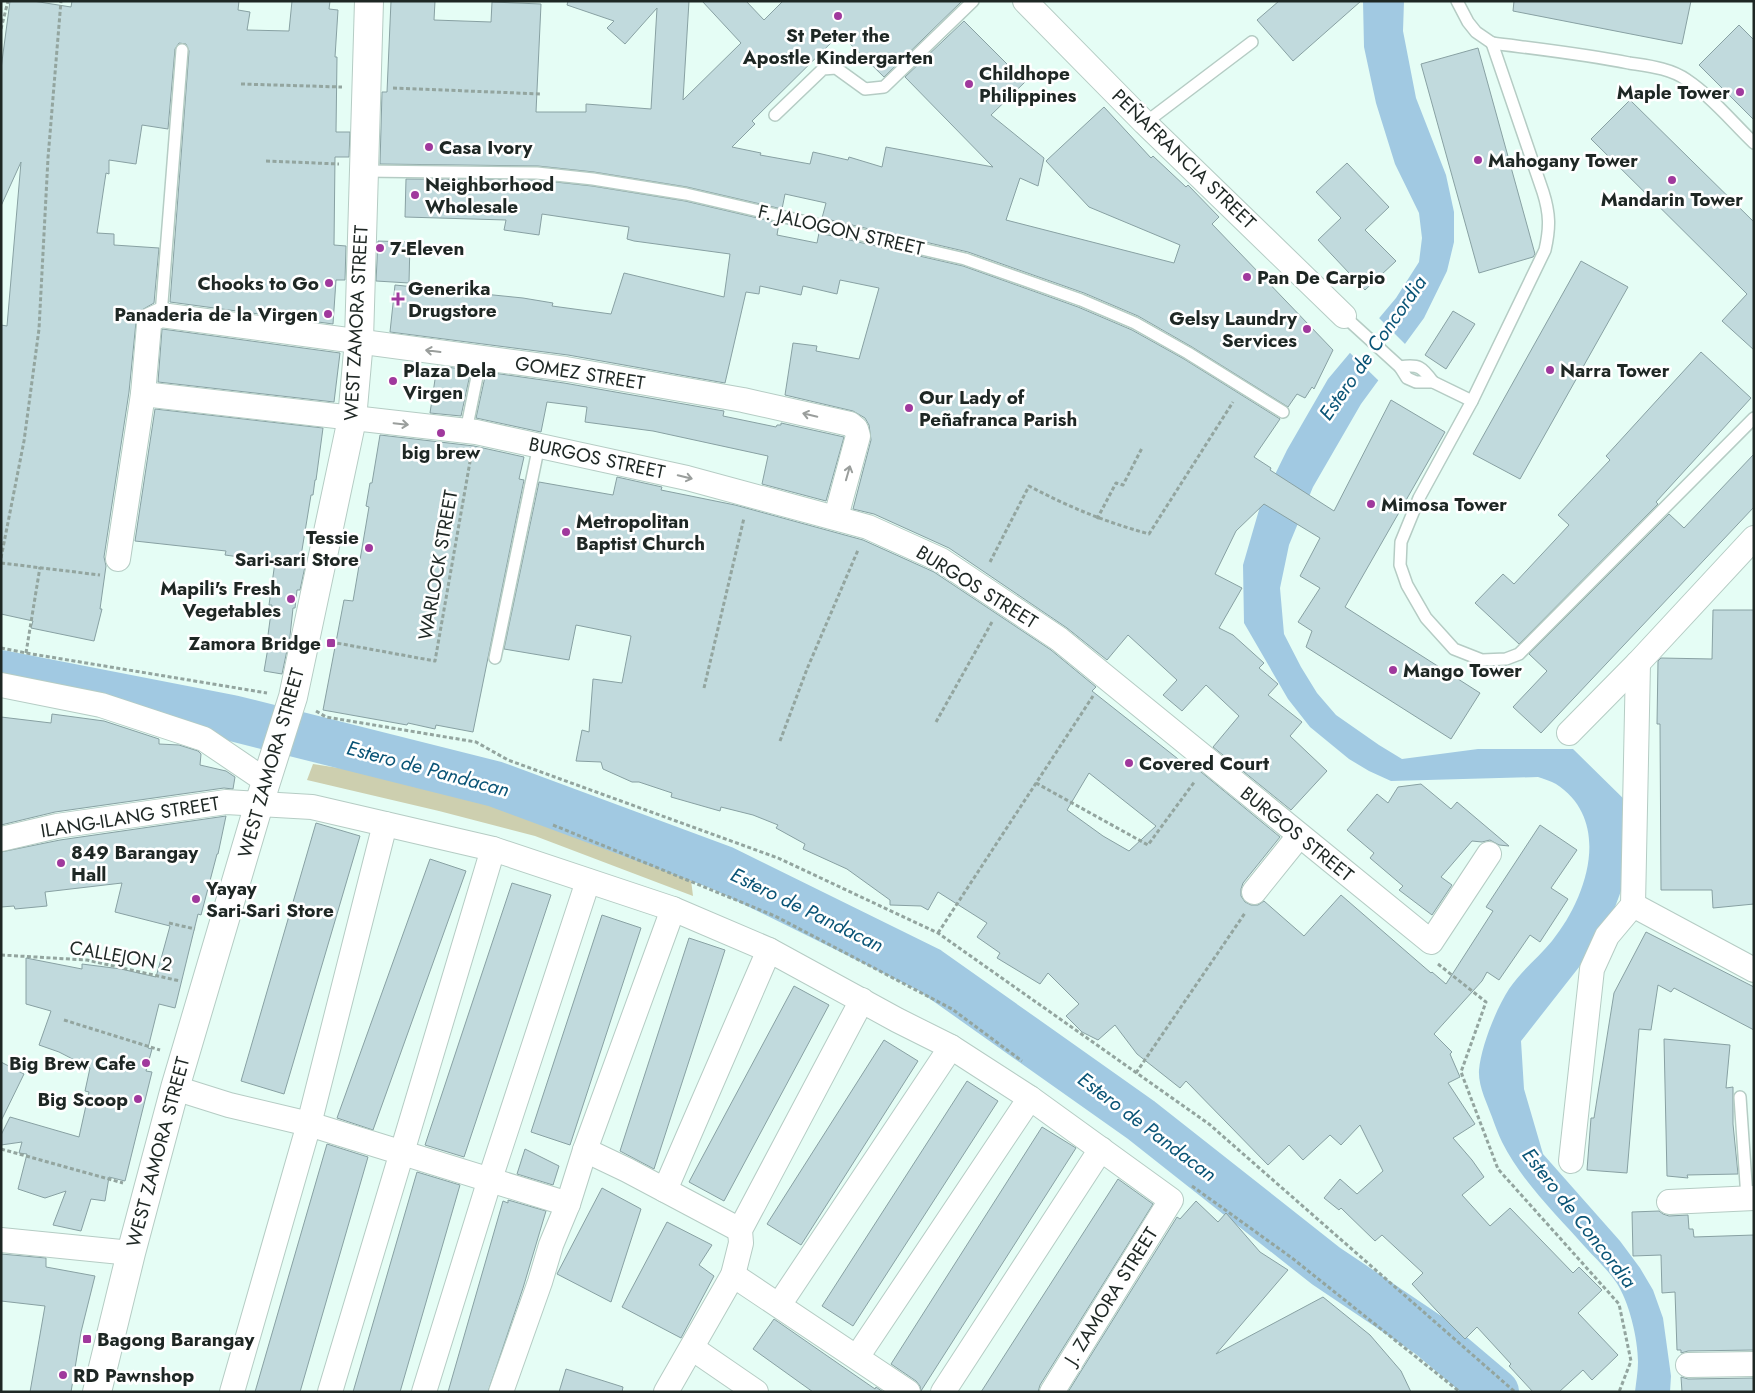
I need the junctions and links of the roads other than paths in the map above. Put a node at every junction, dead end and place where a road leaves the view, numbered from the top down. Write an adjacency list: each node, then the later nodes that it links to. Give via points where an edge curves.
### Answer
1 (369, 1): 11 (street, WEST ZAMORA STREET)
2 (973, 1): 8 (lane, via 884,87 865,89 830,67)
3 (1025, 1): 9 (street, PEÑAFRANCIA STREET)
4 (1457, 1): 6 (lane, via 1476,32)
5 (1252, 42): 9 (lane)
6 (1492, 43): 10 (lane, via 1610,59 1676,74 1687,80); 17 (lane, via 1543,192 1549,229 1545,250)
7 (182, 50): 12 (lane)
8 (775, 115)
9 (1145, 123): 13 (street, PEÑAFRANCIA STREET)
10 (1754, 143)
11 (364, 168): 14 (street, WEST ZAMORA STREET); 18 (lane, F. JALOGON STREET, via 538,172 594,179 686,194 965,259 1135,323)
12 (156, 317): 14 (street, GOMEZ STREET); 16 (street)
13 (1348, 319): 17 (lane, via 1407,378 1416,382 1433,382)
14 (359, 340): 15 (street, GOMEZ STREET, one-way to 14); 19 (street, WEST ZAMORA STREET)
15 (481, 357): 21 (lane); 23 (street, GOMEZ STREET, one-way to 15, via 858,436 850,424 743,400)
16 (143, 394): 19 (street, BURGOS STREET); 25 (street)
17 (1472, 401): 20 (lane, via 1419,498 1401,542 1400,565 1407,585 1426,618 1454,649 1482,660 1506,659 1519,654)
18 (1283, 412)
19 (352, 418): 21 (street, BURGOS STREET, one-way to 21); 30 (street, WEST ZAMORA STREET, via 292,701)
20 (1754, 418)
21 (471, 432): 22 (street, BURGOS STREET)
22 (539, 445): 23 (street, BURGOS STREET, one-way to 23, via 687,478); 26 (lane)
23 (836, 517): 32 (street, BURGOS STREET, via 868,526 940,560 1060,640)
24 (1754, 538): 27 (street)
25 (118, 559)
26 (495, 658)
27 (1638, 663): 29 (street); 38 (street)
28 (1, 685): 30 (street, via 101,705 204,739)
29 (1569, 733)
30 (265, 785): 31 (street, ILANG-ILANG STREET, via 312,807); 33 (street, ILANG-ILANG STREET, via 226,802 57,826); 44 (street, WEST ZAMORA STREET)
31 (385, 824): 34 (street, ILANG-ILANG STREET); 47 (street)
32 (1299, 836): 35 (street, BURGOS STREET, via 1431,942); 37 (street)
33 (1, 839)
34 (493, 849): 36 (street, ILANG-ILANG STREET); 50 (street)
35 (1490, 854)
36 (588, 881): 39 (street, ILANG-ILANG STREET); 52 (street)
37 (1254, 892)
38 (1633, 906): 41 (street); 51 (street, via 1607,936 1592,969)
39 (672, 909): 40 (street, ILANG-ILANG STREET); 49 (street)
40 (769, 950): 42 (street, ILANG-ILANG STREET); 53 (street)
41 (1754, 970)
42 (862, 1000): 43 (street, ILANG-ILANG STREET); 58 (street)
43 (951, 1047): 46 (street, ILANG-ILANG STREET); 62 (street)
44 (175, 1088): 47 (street); 60 (street, WEST ZAMORA STREET)
45 (1740, 1096): 54 (lane)
46 (1030, 1098): 48 (street, ILANG-ILANG STREET); 64 (street)
47 (309, 1124): 50 (street); 68 (street)
48 (1101, 1149): 55 (street, ILANG-ILANG STREET); 75 (street)
49 (584, 1150): 53 (street); 57 (street)
50 (401, 1152): 52 (street); 69 (street)
51 (1571, 1161)
52 (490, 1179): 57 (street); 70 (street)
53 (665, 1190): 58 (street)
54 (1750, 1198): 56 (street)
55 (1172, 1200): 76 (street, J. ZAMORA STREET)
56 (1669, 1202)
57 (568, 1204): 71 (street)
58 (740, 1230): 61 (street, via 741,1244)
59 (1, 1240): 60 (street)
60 (131, 1253): 67 (street, WEST ZAMORA STREET)
61 (733, 1275): 62 (street); 63 (street)
62 (779, 1306): 64 (street)
63 (692, 1348): 72 (street); 73 (street)
64 (857, 1357): 74 (street)
65 (1754, 1364): 66 (street)
66 (1688, 1365)
67 (96, 1392)
68 (232, 1392)
69 (330, 1392)
70 (424, 1392)
71 (501, 1392)
72 (666, 1392)
73 (756, 1392)
74 (908, 1392)
75 (943, 1392)
76 (1052, 1392)

